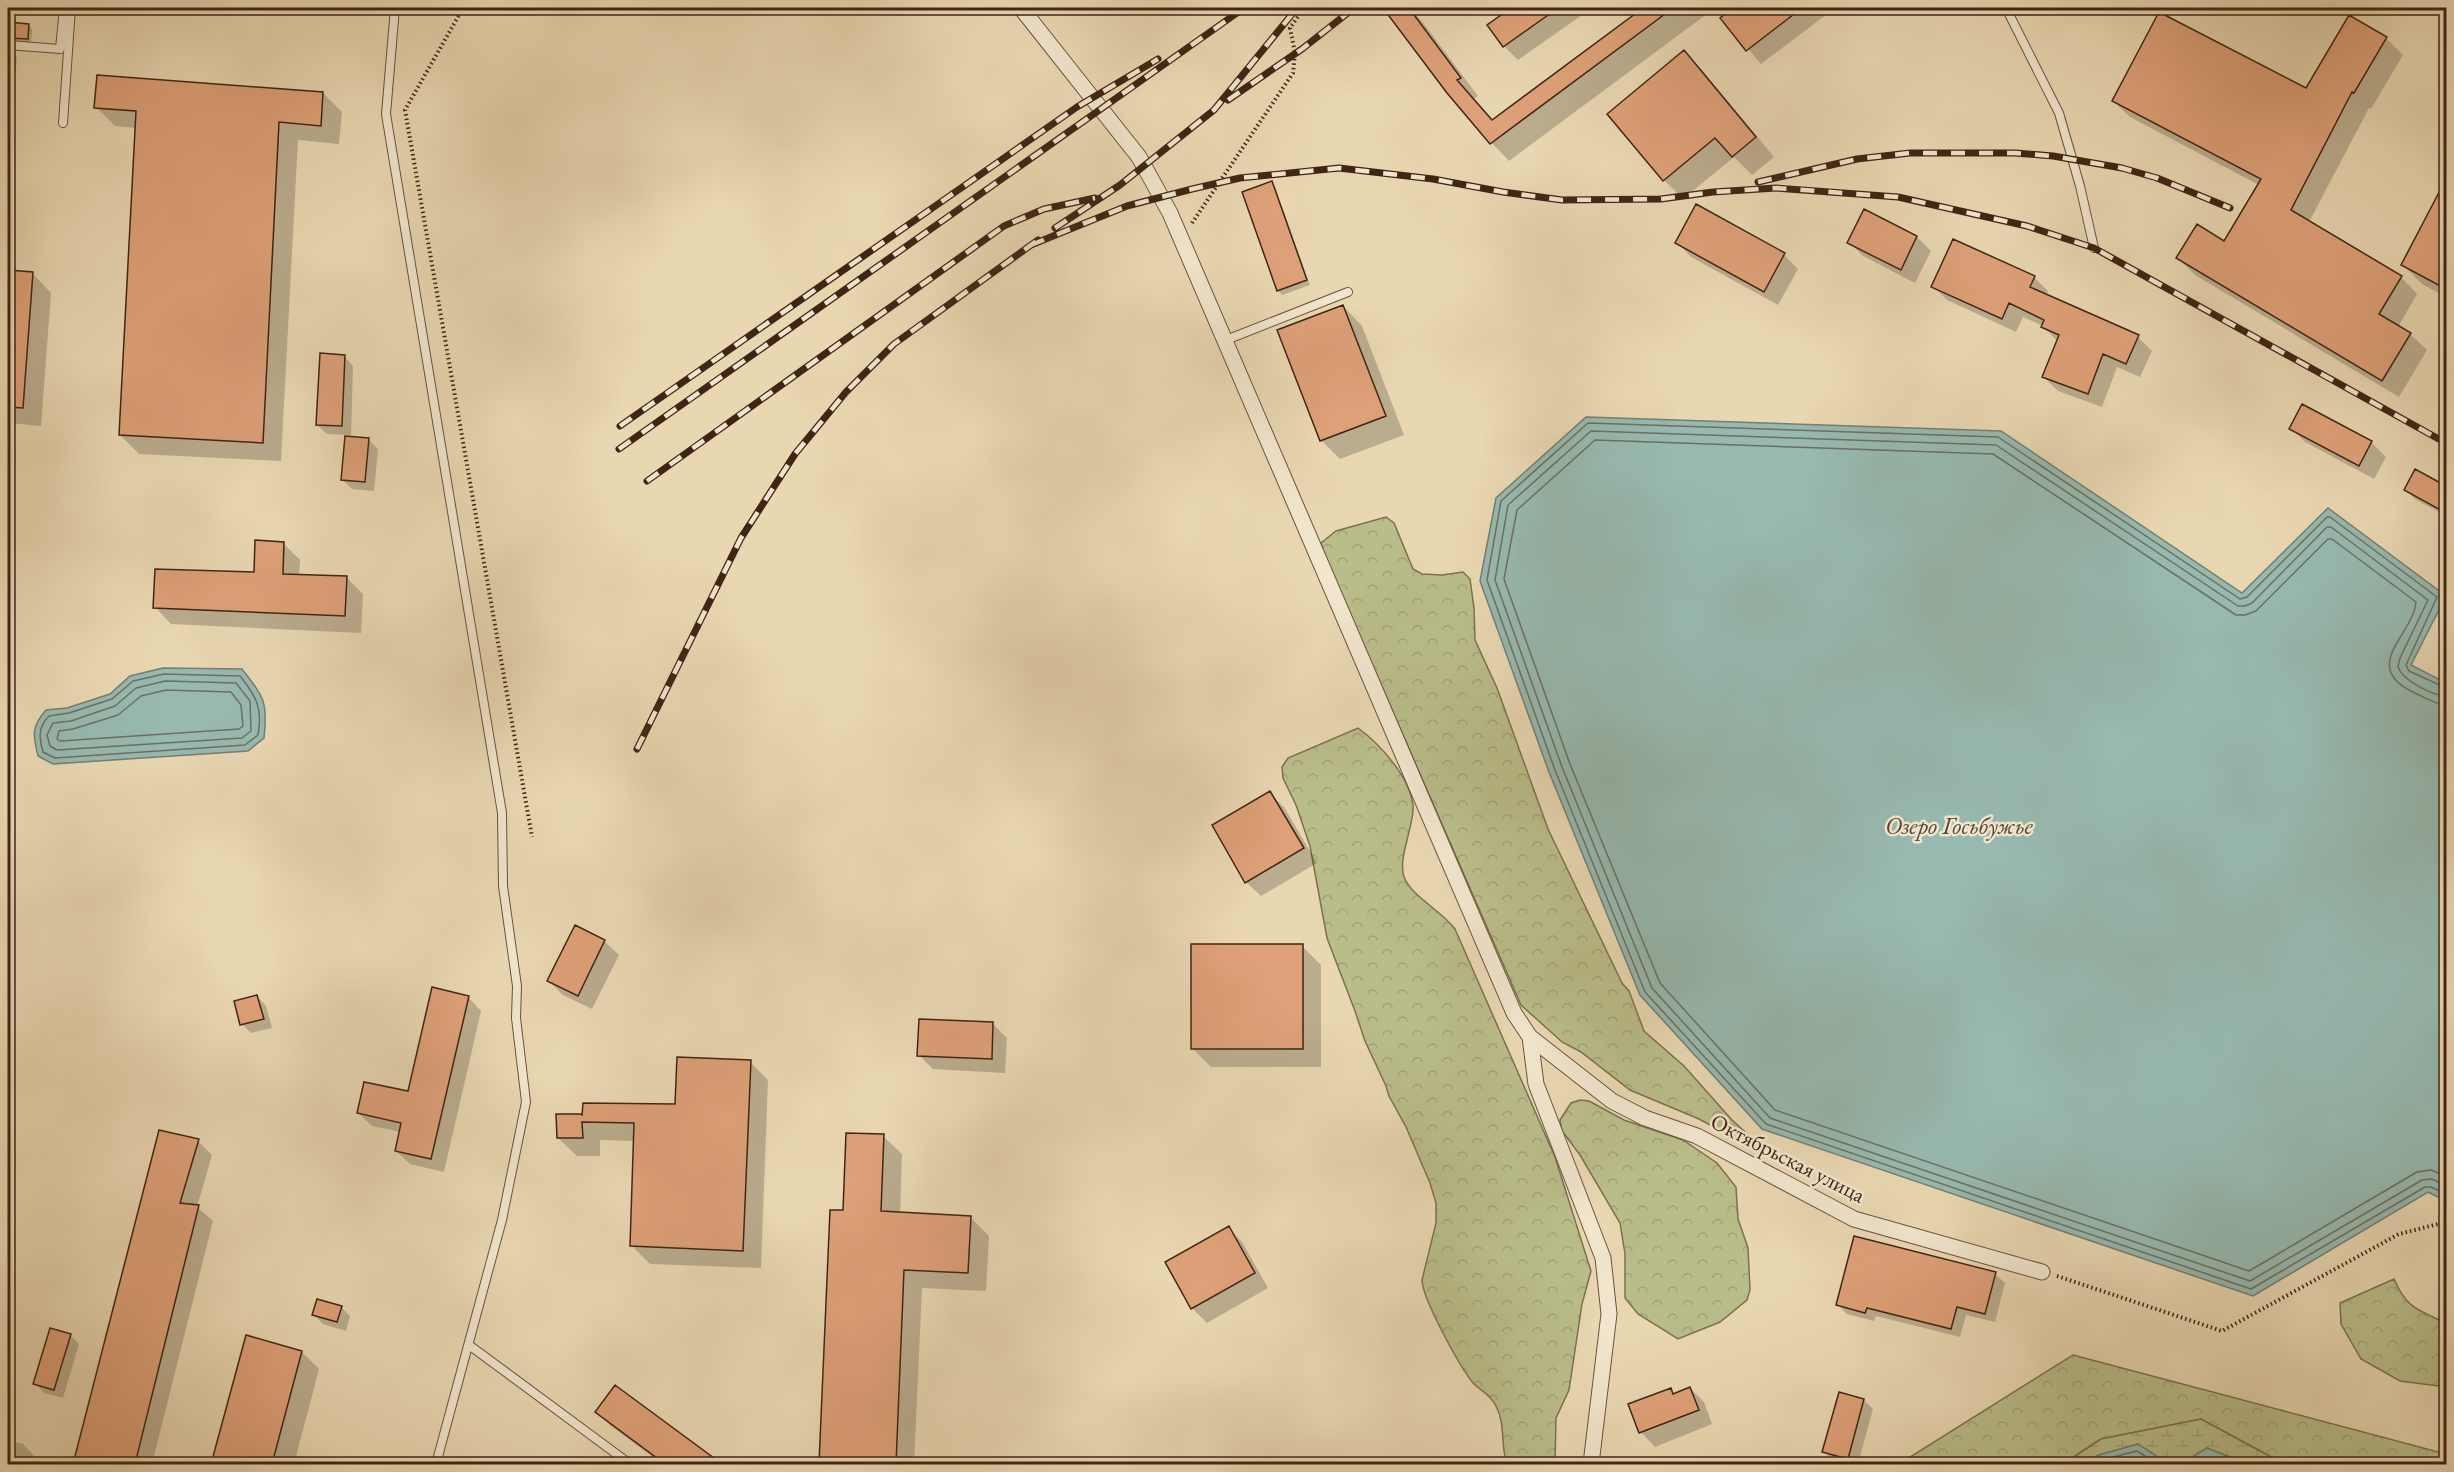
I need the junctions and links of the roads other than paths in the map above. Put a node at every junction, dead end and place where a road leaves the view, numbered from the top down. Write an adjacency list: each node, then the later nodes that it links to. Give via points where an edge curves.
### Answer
1 (64, 8): 6 (lane, via 60,49)
2 (71, 8): 7 (lane)
3 (395, 8): 13 (lane, via 386,114 502,813 503,886 517,986 516,1018 526,1102 502,1220)
4 (1021, 8): 10 (street, via 1139,157 1181,238)
5 (2006, 8): 8 (lane, via 2059,113)
6 (8, 45)
7 (63, 123)
8 (2094, 248)
9 (1348, 292): 10 (lane)
10 (1226, 340): 11 (street, via 1514,1013)
11 (1530, 1037): 12 (street, Октябрьская улица, via 1612,1101 1645,1118 1697,1136 1854,1219); 16 (street, via 1536,1084 1603,1258 1609,1314)
12 (2042, 1272)
13 (469, 1345): 14 (lane); 15 (lane)
14 (436, 1464)
15 (630, 1464)
16 (1591, 1464)

